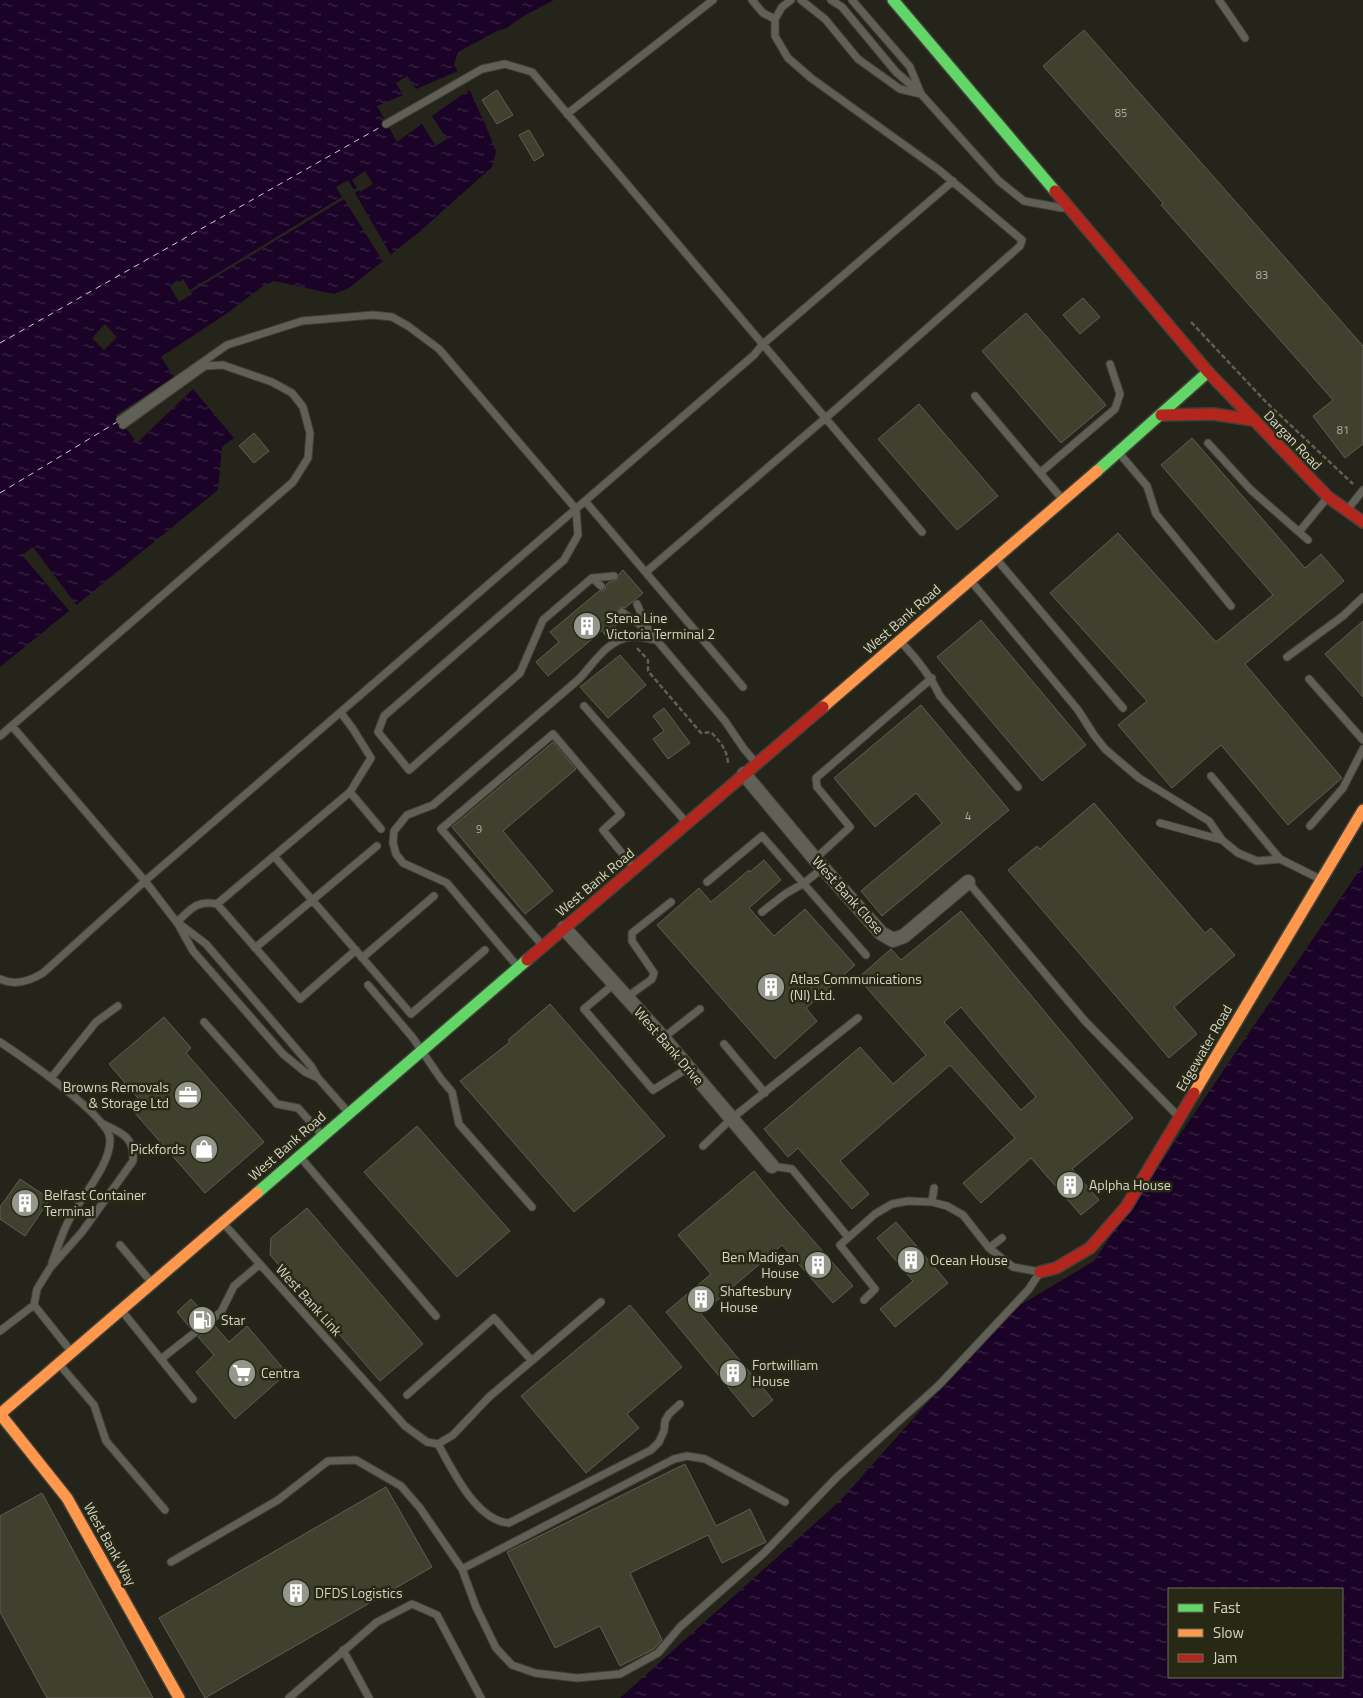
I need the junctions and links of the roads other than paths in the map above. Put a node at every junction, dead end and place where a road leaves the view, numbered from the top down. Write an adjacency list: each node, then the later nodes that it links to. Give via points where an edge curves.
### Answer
1 (714, 0): 12 (lane)
2 (752, 0): 9 (lane)
3 (790, 0): 9 (lane)
4 (801, 0): 11 (lane, via 825,19 858,59 900,89)
5 (831, 0): 11 (lane, via 842,7 896,72)
6 (852, 0): 11 (lane, via 910,67)
7 (893, 0): 15 (street, Dargan Road)
8 (1219, 0): 10 (lane)
9 (775, 19): 14 (lane, via 775,36 788,58)
10 (1245, 38)
11 (921, 94): 15 (lane, via 999,181 1024,200)
12 (567, 114): 13 (lane, via 532,72 505,64 482,69); 16 (lane)
13 (386, 124)
14 (952, 182): 16 (lane); 21 (lane, via 1022,240 1020,246)
15 (1070, 209): 18 (street, Dargan Road)
16 (762, 344): 21 (lane); 29 (lane, via 754,355)
17 (1110, 364): 25 (lane, via 1120,394 1115,409)
18 (1208, 372): 20 (street, West Bank Road); 22 (street, Dargan Road)
19 (975, 396): 25 (lane)
20 (1161, 415): 22 (street, via 1213,414); 24 (street, West Bank Road)
21 (825, 418): 33 (lane); 37 (lane)
22 (1253, 420): 27 (street, Dargan Road)
23 (1208, 443): 34 (lane, via 1251,490)
24 (1119, 452): 28 (street, West Bank Road); 44 (lane, via 1146,486 1156,514)
25 (1041, 472): 28 (lane)
26 (1362, 491): 31 (lane)
27 (1328, 497): 31 (street, Dargan Road); 34 (lane)
28 (1064, 500): 36 (street, West Bank Road)
29 (585, 501): 30 (lane); 37 (lane)
30 (576, 509): 39 (lane, via 578,535 564,560 384,716 378,732 409,770 520,673 543,620); 55 (lane); 56 (lane, via 439,349 392,317 373,315 302,322 227,345 121,422 205,366 223,365 272,382 292,393 303,407 310,433 308,458 293,482)
31 (1346, 512): 32 (street, Dargan Road)
32 (1363, 522)
33 (922, 532)
34 (1299, 532): 35 (lane)
35 (1308, 540)
36 (996, 559): 40 (street, West Bank Road); 54 (lane)
37 (646, 572): 52 (lane)
38 (614, 576): 39 (lane)
39 (592, 578): 41 (lane)
40 (971, 580): 48 (street, West Bank Road); 70 (lane, via 1078,710 1105,749 1139,778 1209,821)
41 (601, 586)
42 (1363, 597): 49 (lane, via 1343,616)
43 (637, 604): 46 (lane)
44 (1231, 606)
45 (622, 612): 46 (lane)
46 (649, 631): 47 (lane)
47 (656, 640): 60 (lane, via 725,721); 94 (lane, via 633,637 613,643 579,679 433,805 407,815 394,831 396,854 404,863 447,883)
48 (900, 641): 50 (lane); 60 (street, West Bank Road)
49 (1287, 657)
50 (932, 678): 63 (lane, via 940,696); 74 (lane, via 816,778 817,787 850,827)
51 (1310, 678): 58 (lane)
52 (743, 687)
53 (584, 706): 66 (lane)
54 (1123, 708)
55 (340, 713): 64 (lane, via 371,758); 77 (lane)
56 (12, 726): 57 (lane); 77 (lane)
57 (0, 736)
58 (1363, 740)
59 (1363, 749): 68 (lane, via 1342,788)
60 (756, 764): 61 (street, West Bank Road)
61 (744, 774): 66 (street, West Bank Road); 74 (street, West Bank Close)
62 (1211, 776): 73 (lane)
63 (1018, 788)
64 (350, 792): 69 (lane); 72 (lane)
65 (1363, 810): 76 (street, Edgewater Road)
66 (687, 823): 75 (street, West Bank Road)
67 (1160, 823): 70 (lane)
68 (1310, 826)
69 (381, 829)
70 (1222, 840): 73 (lane, via 1238,853 1257,861)
71 (377, 846): 82 (lane)
72 (274, 856): 82 (lane); 84 (lane)
73 (1280, 859): 76 (lane)
74 (819, 864): 79 (street, West Bank Close, via 881,933 893,940 904,936); 80 (lane)
75 (634, 868): 87 (street, West Bank Road); 88 (lane, via 603,830 621,814 553,734 441,829)
76 (1320, 880): 112 (street, Edgewater Road)
77 (145, 881): 86 (lane); 95 (lane, via 35,978 20,982)
78 (707, 882): 80 (lane, via 762,836)
79 (968, 882): 112 (lane, via 1085,1021)
80 (804, 883): 85 (lane); 92 (lane)
81 (434, 896): 93 (lane)
82 (312, 900): 89 (lane); 90 (lane)
83 (671, 902): 98 (lane, via 632,933 632,941 654,973 652,979)
84 (217, 904): 86 (lane, via 195,905); 89 (lane)
85 (762, 912)
86 (177, 923): 109 (lane, via 206,944); 109 (lane, via 194,951 283,1054 304,1072)
87 (564, 928): 88 (street, West Bank Road); 96 (street, West Bank Drive)
88 (543, 946): 94 (street, West Bank Road)
89 (255, 948): 90 (lane, via 300,999)
90 (356, 950): 93 (lane)
91 (485, 950): 93 (lane, via 411,1014)
92 (866, 955)
93 (362, 958)
94 (518, 967): 106 (street, West Bank Road)
95 (0, 979)
96 (614, 984): 98 (street, West Bank Drive); 107 (lane, via 584,1009 653,1090)
97 (368, 985): 106 (lane, via 414,1038)
98 (627, 997): 103 (street, West Bank Drive)
99 (118, 1006): 108 (lane, via 96,1022)
100 (700, 1009): 103 (lane)
101 (858, 1018): 110 (lane)
102 (204, 1022): 115 (lane, via 277,1104 298,1108)
103 (663, 1038): 107 (street, West Bank Drive)
104 (0, 1042): 108 (lane)
105 (724, 1044): 110 (lane)
106 (421, 1051): 111 (street, West Bank Road); 121 (lane, via 452,1092 459,1124)
107 (688, 1068): 113 (street, West Bank Drive)
108 (51, 1078): 114 (lane)
109 (318, 1078): 111 (lane)
110 (765, 1093): 113 (lane)
111 (349, 1113): 115 (street, West Bank Road)
112 (1180, 1118): 129 (street, Edgewater Road, via 1126,1207 1090,1248 1056,1268)
113 (731, 1119): 116 (lane); 118 (street, West Bank Drive)
114 (101, 1123): 128 (lane, via 110,1137 109,1149 97,1176 67,1223); 128 (lane, via 125,1134 134,1149 133,1161 82,1232)
115 (322, 1136): 117 (street, West Bank Road)
116 (703, 1146)
117 (299, 1156): 122 (street, West Bank Road); 135 (lane)
118 (772, 1166): 123 (lane, via 792,1169)
119 (934, 1188): 120 (lane)
120 (932, 1202): 123 (lane, via 892,1204); 126 (lane, via 963,1215)
121 (532, 1207)
122 (222, 1222): 127 (lane, West Bank Link); 130 (street, West Bank Road)
123 (848, 1237): 131 (lane, via 840,1245 875,1289)
124 (1002, 1238): 126 (lane)
125 (120, 1245): 130 (lane)
126 (989, 1248): 129 (lane, via 1013,1266)
127 (260, 1264): 138 (lane, via 234,1286 221,1312); 145 (lane, West Bank Link, via 406,1426 427,1442)
128 (50, 1268): 133 (lane, via 37,1290)
129 (1040, 1272): 149 (lane, via 1029,1289 939,1385 837,1477 764,1553 680,1627 658,1653 620,1674 577,1678 535,1673 512,1665 496,1648)
130 (152, 1283): 134 (street, West Bank Road)
131 (864, 1300)
132 (601, 1302): 139 (lane)
133 (34, 1305): 136 (lane); 137 (lane)
134 (122, 1310): 137 (street, West Bank Road); 138 (lane)
135 (436, 1316)
136 (0, 1331)
137 (72, 1352): 140 (street, West Bank Road)
138 (161, 1359): 142 (lane)
139 (532, 1360): 141 (lane, via 494,1318); 145 (lane, via 489,1397 453,1435)
140 (59, 1364): 144 (street, West Bank Road); 147 (lane, via 94,1404 106,1442)
141 (407, 1395)
142 (193, 1399)
143 (680, 1404): 145 (lane, via 668,1414 660,1442 651,1450 509,1523 500,1523 482,1510 460,1483)
144 (0, 1414): 151 (street, West Bank Way, via 67,1498)
145 (438, 1444)
146 (785, 1502): 149 (lane, via 705,1459 687,1456 674,1459)
147 (165, 1510)
148 (171, 1562): 149 (lane, via 278,1500 328,1461 356,1460 401,1486)
149 (462, 1569)
150 (342, 1650): 152 (lane); 153 (lane); 154 (lane, via 377,1622 412,1604 437,1614)
151 (179, 1698)
152 (288, 1698)
153 (369, 1698)
154 (481, 1698)

